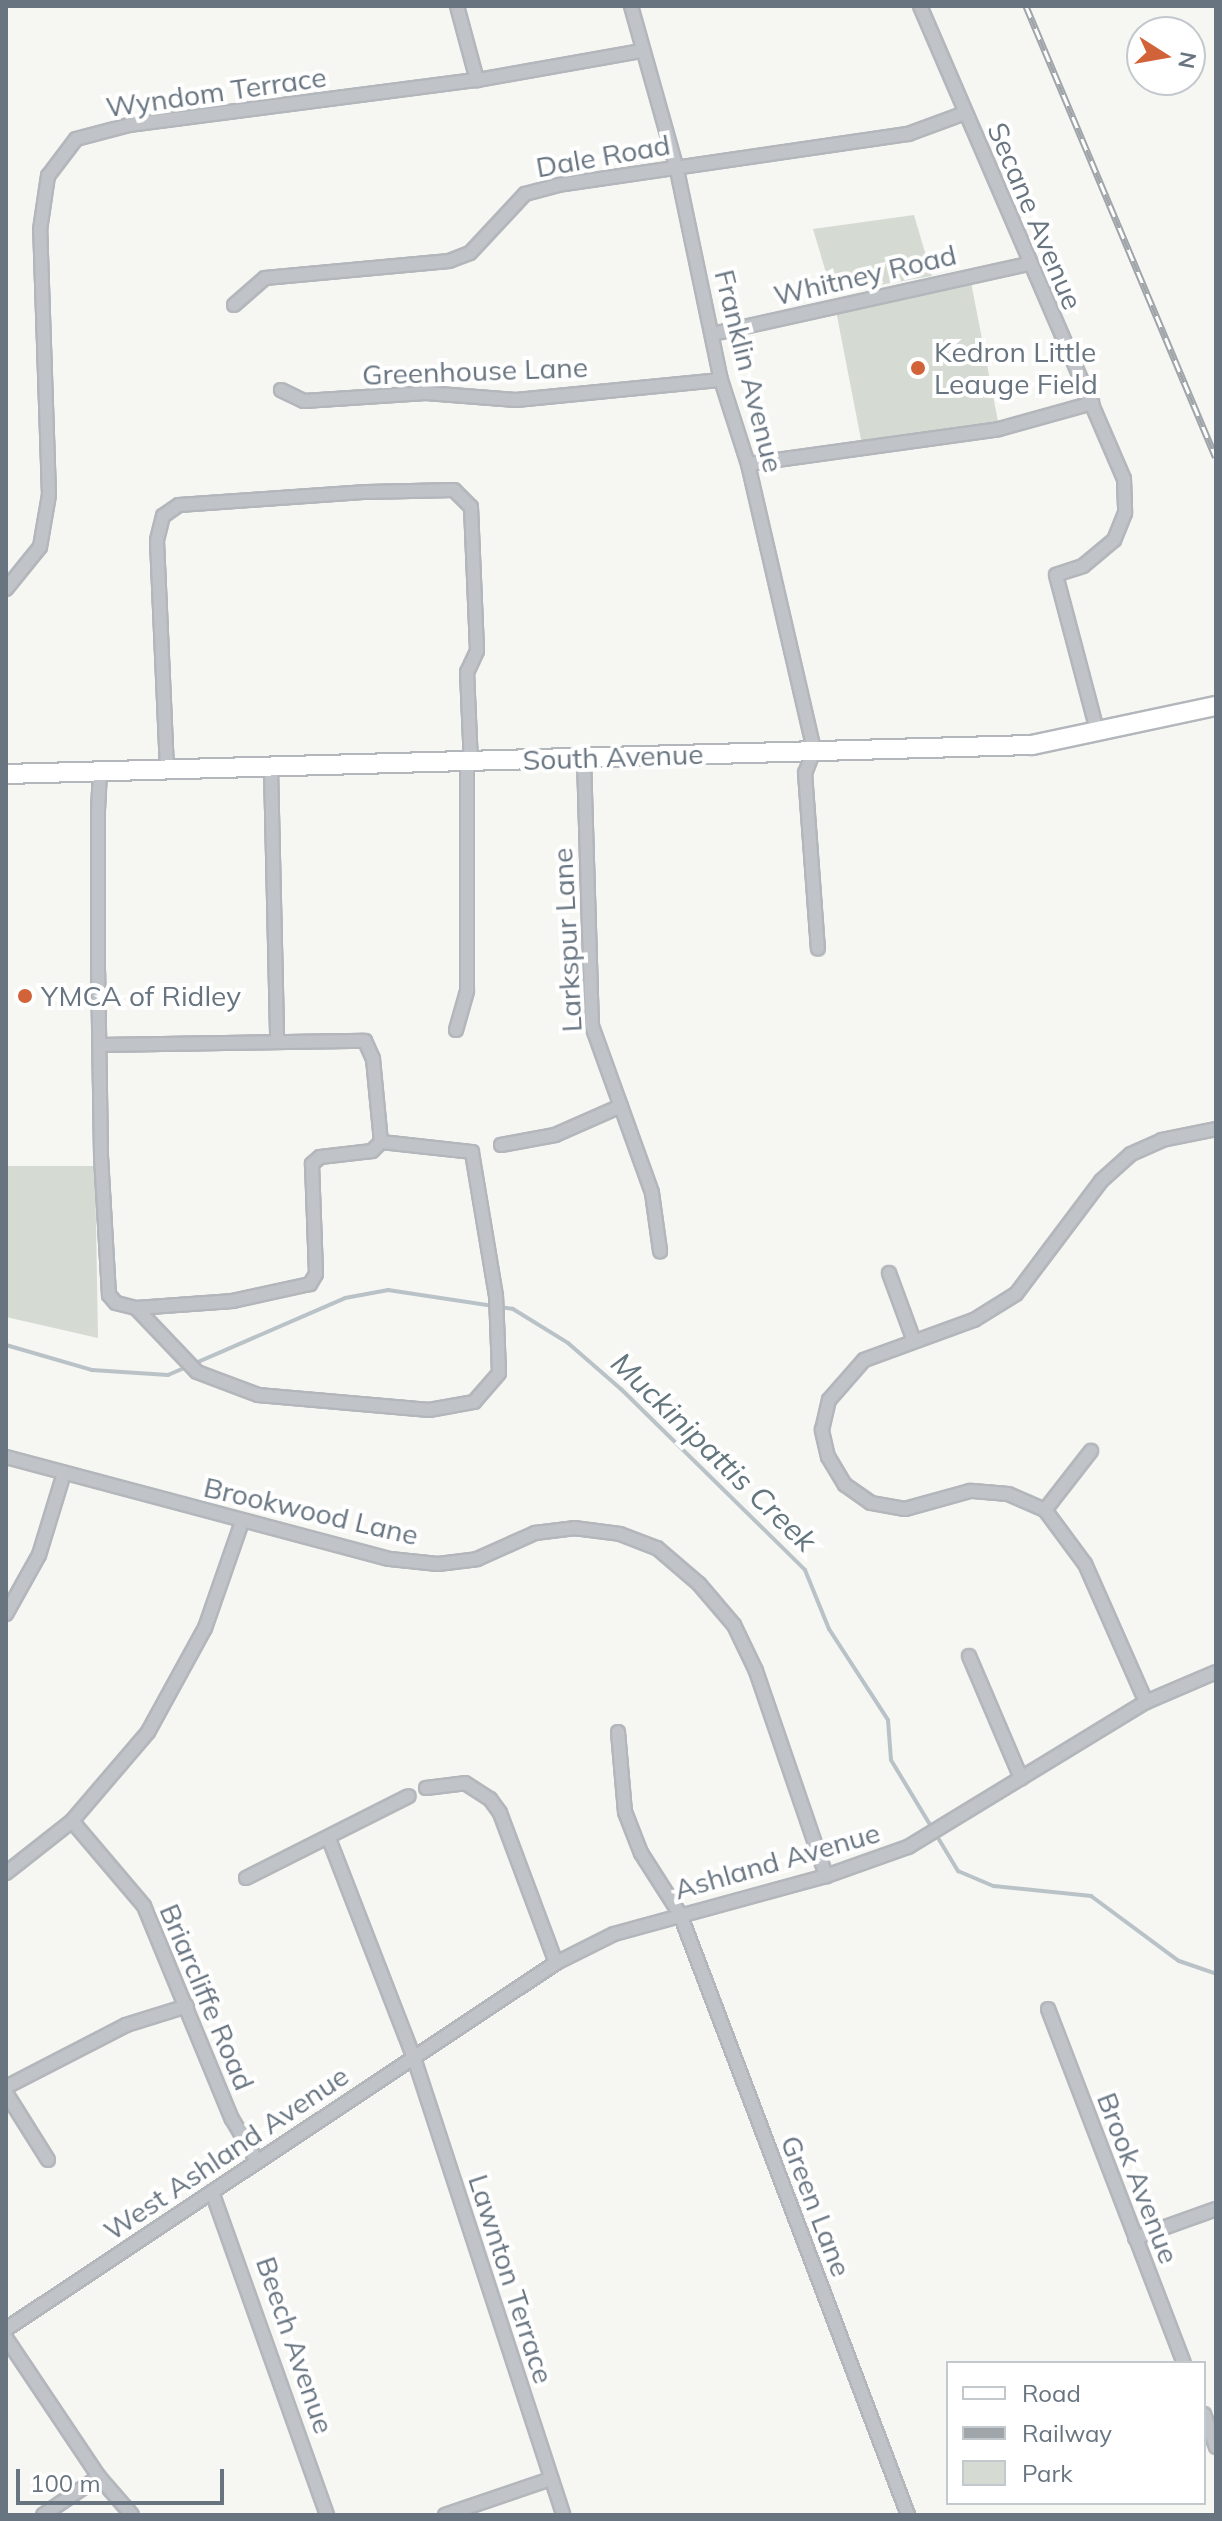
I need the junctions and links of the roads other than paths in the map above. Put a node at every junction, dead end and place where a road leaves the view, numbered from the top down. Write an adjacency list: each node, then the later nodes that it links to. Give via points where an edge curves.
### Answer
1 (457, 6): 5 (street)
2 (631, 6): 4 (street, Franklin Avenue)
3 (920, 6): 6 (street, Secane Avenue)
4 (641, 51): 5 (street, Wyndom Terrace); 7 (street, Franklin Avenue)
5 (477, 80): 15 (street, Wyndom Terrace, via 129,125 76,139 48,176 40,230 49,495 40,547)
6 (965, 113): 7 (street, Dale Road, via 908,134 694,162); 8 (street, Secane Avenue)
7 (677, 170): 9 (street, Dale Road, via 525,194 486,239 460,257 265,278); 10 (street, Franklin Avenue)
8 (1028, 264): 10 (street, Whitney Road); 13 (street, Secane Avenue)
9 (234, 305)
10 (712, 334): 11 (street, Franklin Avenue)
11 (721, 380): 12 (street, Greenhouse Lane, via 516,400 426,393 304,401); 14 (street, Franklin Avenue)
12 (281, 390)
13 (1092, 403): 14 (street, via 999,429); 17 (street, Secane Avenue, via 1119,464 1127,497 1122,521 1105,550 1083,566 1056,575)
14 (748, 464): 18 (street, Franklin Avenue)
15 (6, 589)
16 (1216, 706): 17 (street, South Avenue)
17 (1098, 734): 18 (street, South Avenue, via 1032,745)
18 (814, 750): 19 (street, South Avenue); 25 (street, via 805,773)
19 (584, 759): 20 (street, South Avenue); 29 (street, Larkspur Lane, via 592,1026)
20 (469, 763): 21 (street, South Avenue); 22 (street, via 467,672 477,651 471,507 454,490 179,505 163,516 157,540); 26 (street, via 467,991)
21 (271, 768): 22 (street, South Avenue); 27 (street)
22 (167, 770): 23 (street, South Avenue)
23 (100, 772): 24 (street, South Avenue); 28 (street)
24 (6, 774)
25 (818, 949)
26 (456, 1030)
27 (277, 1039): 28 (street); 31 (street, via 365,1041 373,1059)
28 (100, 1045): 35 (street, via 104,1275 116,1303)
29 (621, 1106): 32 (street, via 555,1135); 33 (street, Larkspur Lane, via 652,1193)
30 (1216, 1129): 36 (street, via 1162,1140 1131,1154 1101,1181 1016,1294 974,1320)
31 (381, 1142): 35 (street, via 372,1151 320,1157 312,1164 316,1274 310,1284 233,1301); 35 (street, via 472,1152 496,1296 499,1373 474,1402 429,1410 295,1402 197,1372)
32 (501, 1145)
33 (660, 1251)
34 (889, 1273): 36 (street)
35 (136, 1308)
36 (914, 1341): 40 (street, via 864,1360 829,1400 822,1430 828,1457 845,1485 871,1503 905,1509 970,1491 1008,1494)
37 (1091, 1451): 40 (street)
38 (6, 1457): 39 (street, Brookwood Lane)
39 (64, 1473): 41 (street, Brookwood Lane); 42 (street, via 39,1555)
40 (1045, 1510): 45 (street, via 1085,1564)
41 (242, 1522): 50 (street, via 205,1628 173,1692 128,1760); 53 (street, Brookwood Lane, via 390,1559 438,1564 477,1559 535,1533 574,1528 620,1534 657,1548 699,1584 734,1625 756,1671)
42 (6, 1614)
43 (969, 1656): 47 (street)
44 (1216, 1672): 45 (street, Ashland Avenue)
45 (1146, 1702): 47 (street, Ashland Avenue)
46 (618, 1732): 55 (street, Green Lane, via 625,1812 641,1853)
47 (1021, 1778): 53 (street, Ashland Avenue, via 908,1847)
48 (426, 1788): 56 (street, via 465,1783 495,1806)
49 (409, 1796): 51 (street)
50 (72, 1821): 52 (street); 57 (street, Briarcliffe Road, via 144,1906)
51 (329, 1839): 54 (street); 60 (street, Lawnton Terrace)
52 (6, 1873)
53 (826, 1876): 55 (street, Ashland Avenue)
54 (246, 1878)
55 (680, 1914): 56 (street, Ashland Avenue, via 614,1934); 80 (street, Green Lane)
56 (556, 1963): 59 (street, Ashland Avenue)
57 (187, 2006): 61 (street, via 126,2025); 64 (street, Briarcliffe Road, via 232,2119)
58 (1048, 2009): 67 (street, Brook Avenue)
59 (474, 2020): 60 (street, West Ashland Avenue)
60 (414, 2058): 64 (street, West Ashland Avenue); 74 (street, Lawnton Terrace)
61 (6, 2087)
62 (6, 2093): 63 (street)
63 (48, 2160)
64 (257, 2161): 65 (street, West Ashland Avenue)
65 (212, 2192): 68 (street, West Ashland Avenue); 77 (street, Beech Avenue)
66 (1216, 2209): 67 (street)
67 (1135, 2238): 70 (street, Brook Avenue)
68 (6, 2329)
69 (6, 2338): 73 (street)
70 (1183, 2361)
71 (1206, 2420): 72 (street)
72 (1216, 2447)
73 (99, 2477): 75 (street); 76 (street)
74 (551, 2479): 78 (street); 79 (street, Lawnton Terrace)
75 (43, 2515)
76 (132, 2515)
77 (327, 2515)
78 (445, 2515)
79 (563, 2515)
80 (908, 2515)

